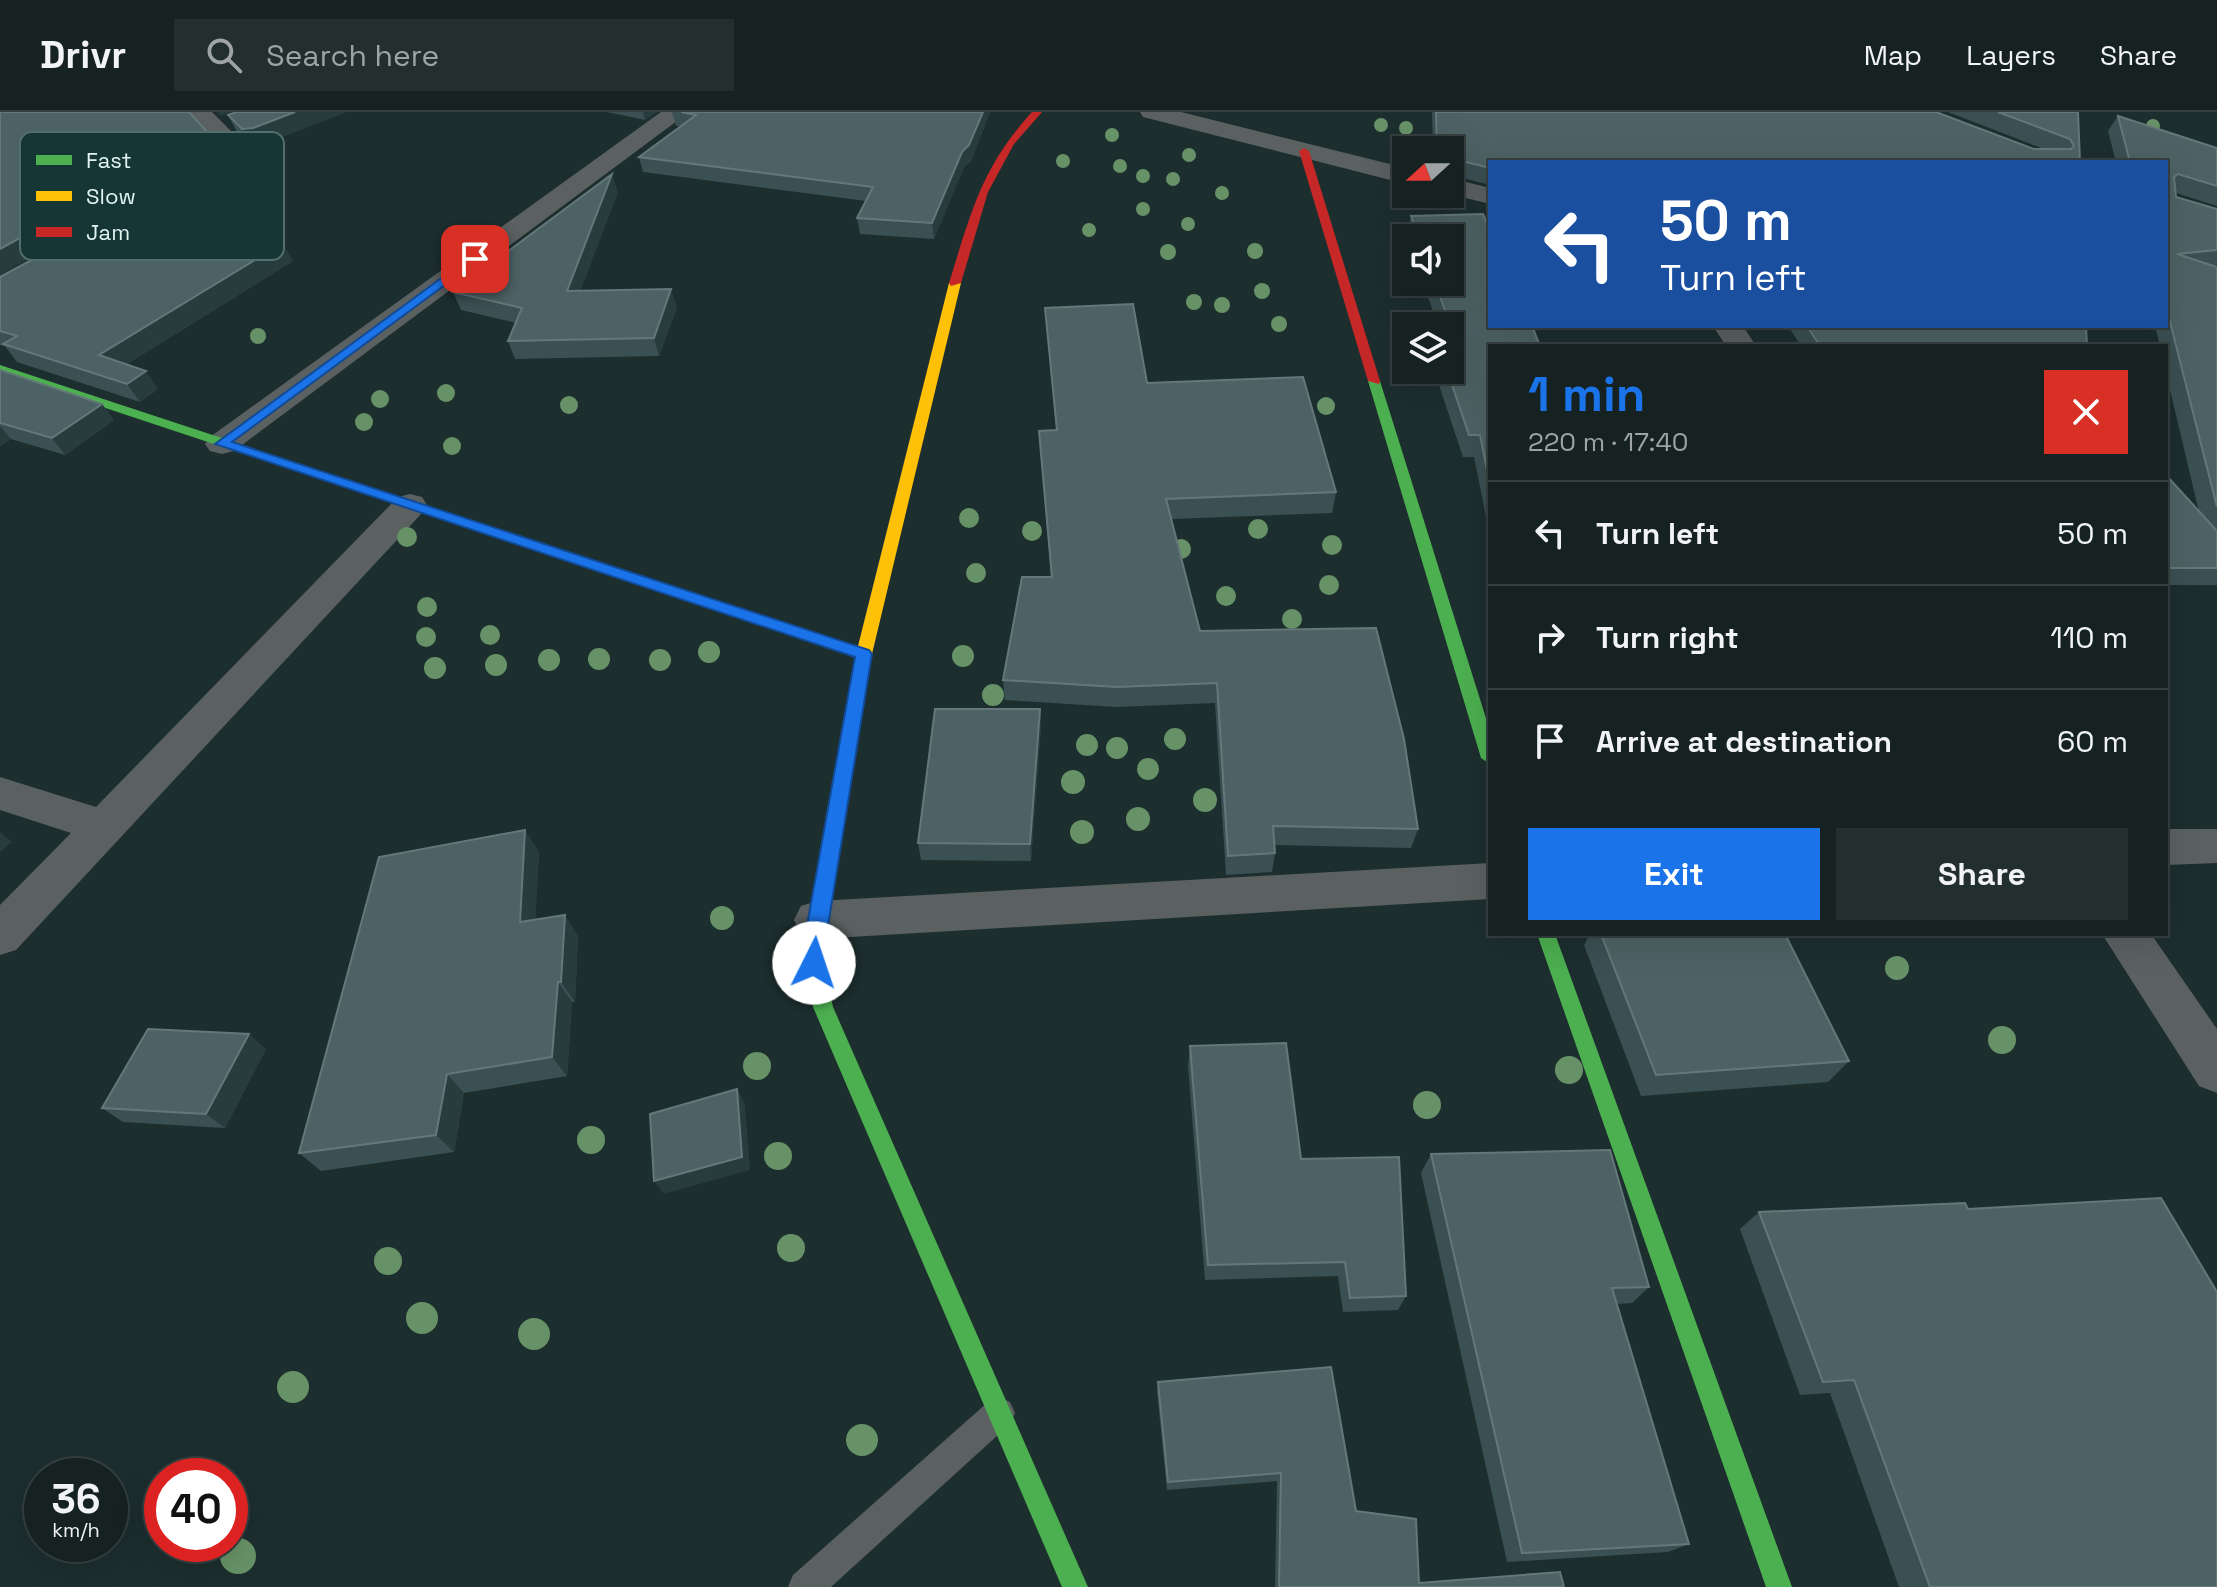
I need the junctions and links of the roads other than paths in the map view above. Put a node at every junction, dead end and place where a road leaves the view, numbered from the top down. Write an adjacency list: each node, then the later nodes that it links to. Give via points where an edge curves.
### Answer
1 (677, 112): 13 (street)
2 (1037, 112): 15 (street, via 1009,143 983,192 956,280)
3 (1152, 112): 6 (street)
4 (245, 118): 5 (street)
5 (207, 121)
6 (1304, 151): 7 (street); 16 (street)
7 (1392, 173)
8 (1464, 190): 9 (street)
9 (1488, 196)
10 (54, 260): 11 (street)
11 (0, 290)
12 (0, 369): 13 (street)
13 (222, 444): 14 (street)
14 (410, 505): 15 (street); 18 (street)
15 (864, 654): 22 (street)
16 (1488, 751)
17 (0, 793): 18 (street)
18 (104, 827): 23 (street)
19 (2217, 846): 20 (street)
20 (2168, 847)
21 (1488, 881): 22 (street)
22 (817, 920): 27 (street, via 814,963 823,1007)
23 (0, 936)
24 (1547, 936): 30 (street)
25 (2126, 936): 26 (street)
26 (2217, 1070)
27 (999, 1413): 28 (lane); 29 (street)
28 (805, 1587)
29 (1075, 1587)
30 (1779, 1587)

